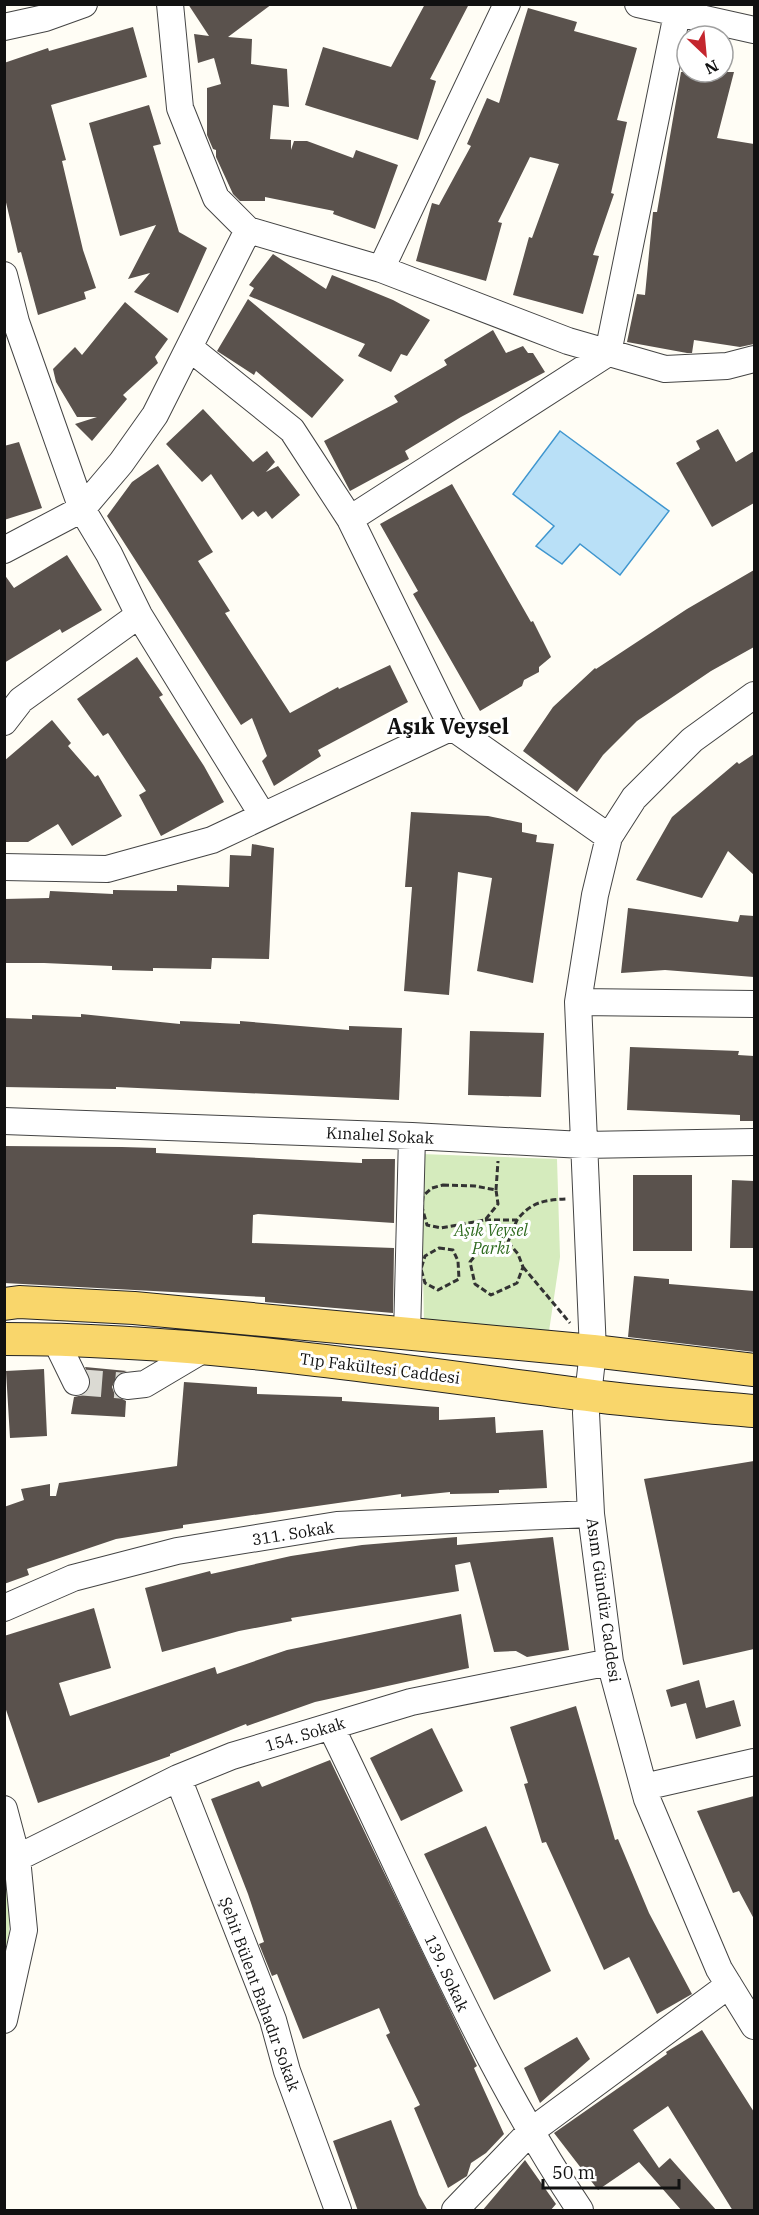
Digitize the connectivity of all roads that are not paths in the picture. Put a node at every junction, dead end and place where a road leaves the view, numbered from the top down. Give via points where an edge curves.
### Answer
1 (84, 4) edge
2 (170, 4) edge
3 (507, 4) edge
4 (638, 4) edge
5 (678, 10) edge
6 (4, 27) edge
7 (754, 30) edge
8 (248, 230) junction
9 (381, 269) junction
10 (4, 275) edge
11 (10, 323) edge
12 (191, 349) junction
13 (608, 353) junction
14 (754, 359) edge
15 (82, 509) junction
16 (350, 519) junction
17 (4, 550) edge
18 (139, 615) junction
19 (754, 695) edge
20 (4, 722) edge
21 (452, 727) junction
22 (263, 816) junction
23 (609, 837) junction
24 (4, 867) edge
25 (578, 1002) junction
26 (754, 1004) edge
27 (4, 1121) edge
28 (412, 1136) junction
29 (754, 1142) edge
30 (583, 1145) junction
31 (4, 1304) edge
32 (407, 1335) junction
33 (4, 1339) edge
34 (55, 1339) junction
35 (204, 1348) junction
36 (593, 1351) junction
37 (754, 1370) edge
38 (76, 1382) dead end
39 (127, 1386) tunnel mouth
40 (589, 1396) junction
41 (754, 1411) edge
42 (591, 1514) junction
43 (4, 1608) edge
44 (610, 1662) junction
45 (331, 1727) junction
46 (754, 1761) edge
47 (178, 1778) junction
48 (644, 1787) junction
49 (4, 1809) edge
50 (17, 1858) junction
51 (729, 1985) junction
52 (4, 2020) edge
53 (754, 2026) edge
54 (530, 2132) junction
55 (338, 2211) edge
56 (455, 2211) edge
57 (580, 2211) edge

1 - 6 street
2 - 8 street via 180,108 216,198
3 - 9 street
4 - 5 street
5 - 7 street
5 - 13 street
8 - 9 street
8 - 12 street
9 - 13 street
10 - 11 street
11 - 15 street
12 - 15 street via 155,415
12 - 16 street via 292,430
13 - 14 street via 665,369 728,366
13 - 16 street
15 - 17 street
15 - 18 street
16 - 21 street
18 - 20 street via 21,700
18 - 22 street
19 - 23 street, Asım Gündüz Caddesi via 692,740 634,798
21 - 22 street
21 - 23 street
22 - 24 street via 212,840 108,869
23 - 25 street, Asım Gündüz Caddesi via 595,895
25 - 26 street
25 - 30 street, Asım Gündüz Caddesi
27 - 28 street, Kınalıel Sokak
28 - 30 street, Kınalıel Sokak
28 - 32 street
29 - 30 street, Kınalıel Sokak
30 - 36 street, Asım Gündüz Caddesi
31 - 32 main road via 134,1308
32 - 36 main road
33 - 34 main road, Tıp Fakültesi Caddesi
34 - 35 main road, Tıp Fakültesi Caddesi
34 - 38 street
35 - 39 street via 145,1384
35 - 40 main road, Tıp Fakültesi Caddesi via 312,1358
36 - 37 main road
36 - 40 street, Asım Gündüz Caddesi
40 - 41 main road, Tıp Fakültesi Caddesi
40 - 42 street, Asım Gündüz Caddesi via 586,1413
42 - 43 street, 311. Sokak via 337,1525 177,1551 73,1578
42 - 44 street, Asım Gündüz Caddesi
44 - 45 street, 154. Sokak via 411,1702
44 - 48 street, Asım Gündüz Caddesi
45 - 47 street, 154. Sokak via 232,1756
45 - 54 street, 139. Sokak via 472,2027
46 - 48 street
47 - 50 street, 154. Sokak
47 - 55 street, Şehit Bülent Bahadır Sokak via 273,2020 287,2071
48 - 51 street, Asım Gündüz Caddesi
49 - 50 street
50 - 52 street via 24,1930
51 - 53 street, Asım Gündüz Caddesi
51 - 54 street
54 - 56 street
54 - 57 street, 139. Sokak

